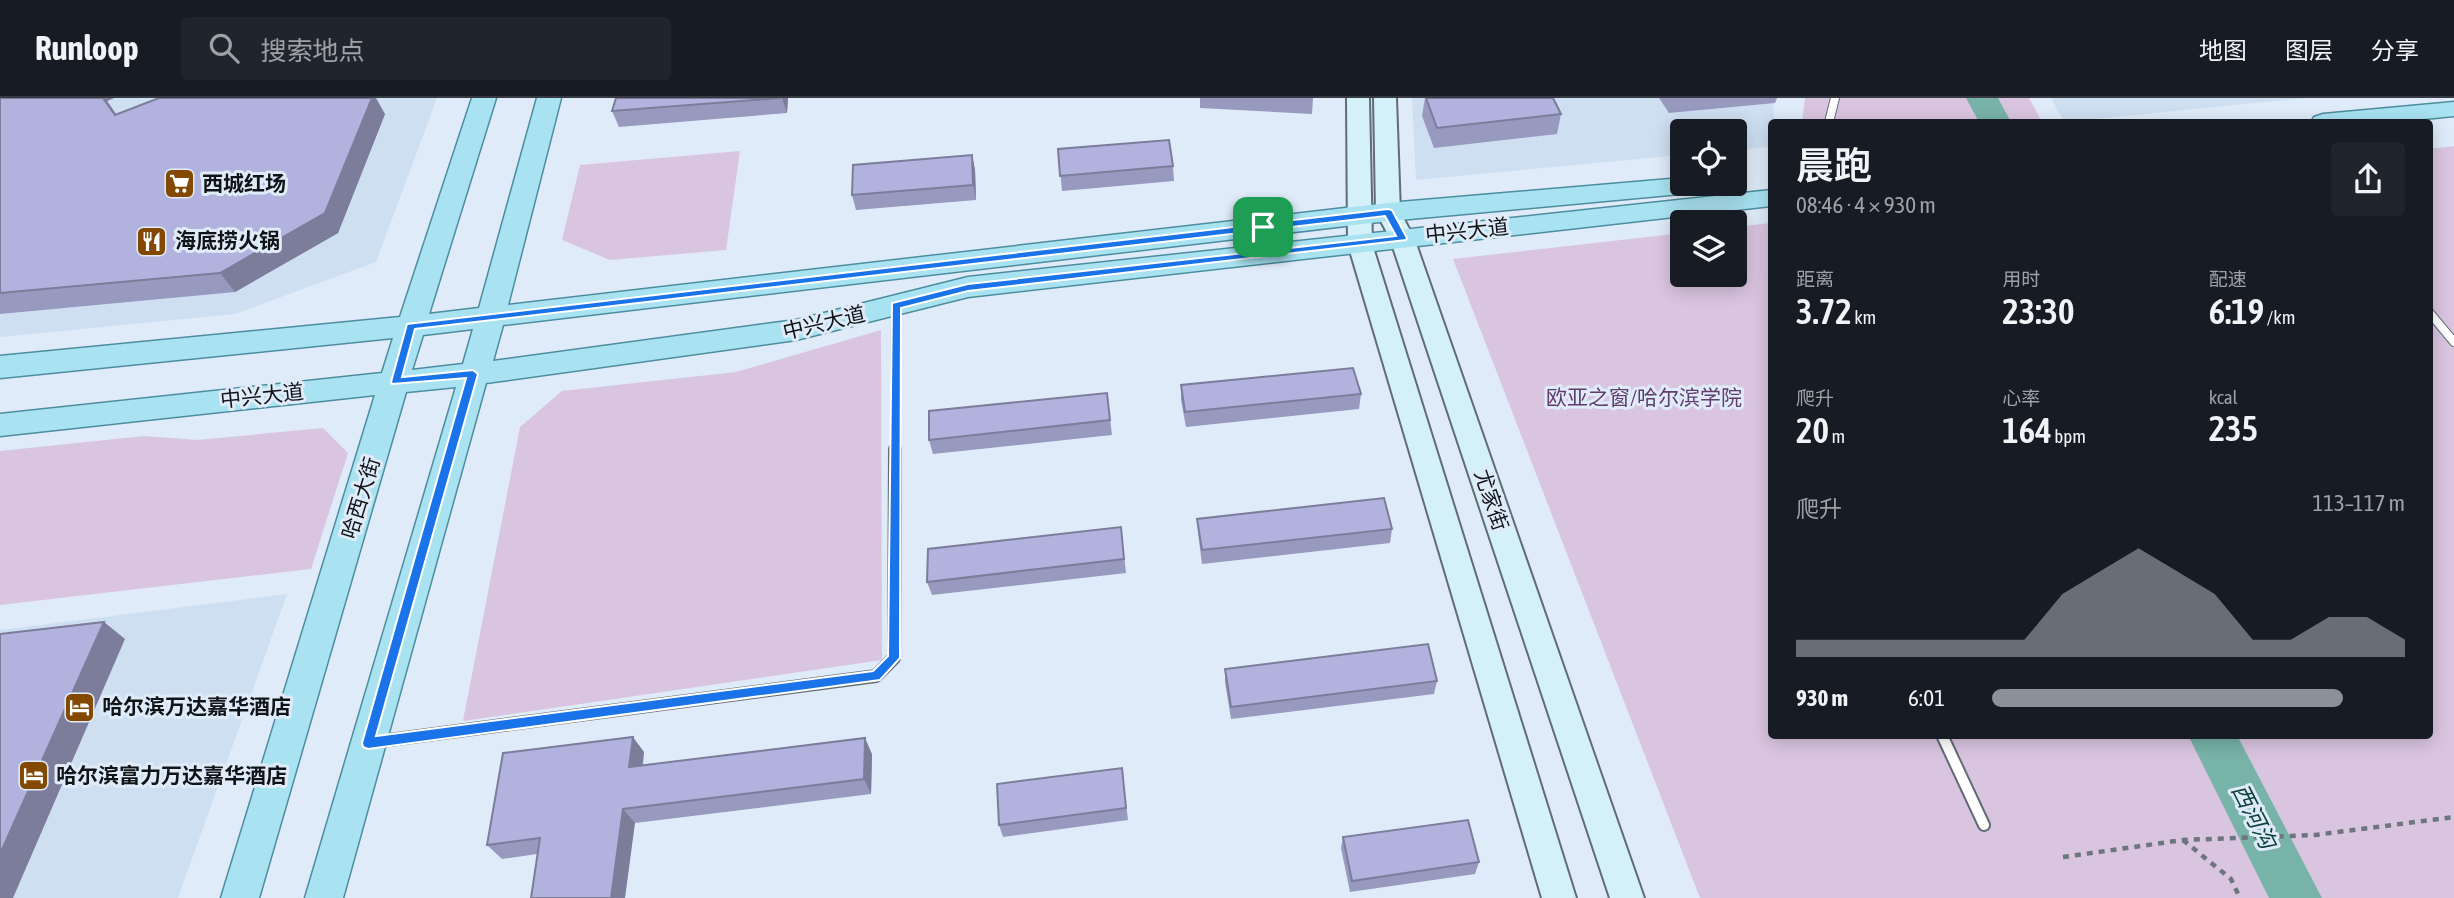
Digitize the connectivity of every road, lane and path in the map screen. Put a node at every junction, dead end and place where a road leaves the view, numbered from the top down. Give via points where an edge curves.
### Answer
1 (484, 98) edge
2 (549, 98) edge
3 (1358, 98) edge
4 (1385, 98) edge
5 (1835, 98) edge
6 (2454, 109) edge
7 (1830, 119) edge
8 (2353, 119) edge
9 (2454, 126) edge
10 (2433, 129) edge
11 (1768, 177) edge
12 (1747, 180) edge
13 (1670, 187) edge
14 (1768, 198) edge
15 (1388, 212) junction
16 (1360, 216) junction
17 (1402, 238) junction
18 (1360, 244) junction
19 (896, 306) junction
20 (491, 316) junction
21 (2433, 317) edge
22 (411, 326) junction
23 (2454, 342) edge
24 (0, 367) edge
25 (473, 374) junction
26 (396, 382) junction
27 (0, 425) edge
28 (1944, 739) edge
29 (368, 743) junction
30 (2454, 817) edge
31 (1984, 825) dead end
32 (2183, 840) junction
33 (2063, 857) dead end
34 (240, 898) edge
35 (324, 898) edge
36 (1559, 898) edge
37 (1627, 898) edge
38 (2240, 898) edge

1 - 22 main road, 哈西大街
2 - 20 main road
3 - 16 main road
4 - 15 main road, 尤家街
5 - 7 lane
6 - 8 main road
9 - 10 main road
11 - 12 main road
13 - 15 main road, 中兴大道
14 - 17 main road, 中兴大道
15 - 16 main road, 中兴大道
15 - 17 main road, 尤家街
16 - 18 main road
16 - 20 main road, 中兴大道
17 - 18 main road, 中兴大道
17 - 37 main road, 尤家街
18 - 19 main road, 中兴大道 via 968,287
18 - 36 main road
19 - 25 main road, 中兴大道 via 757,337
19 - 29 lane via 894,658 876,676
20 - 22 main road, 中兴大道
20 - 25 main road
21 - 23 lane
22 - 24 main road, 中兴大道
22 - 26 main road, 哈西大街
25 - 26 main road, 中兴大道
25 - 29 main road
26 - 27 main road, 中兴大道
26 - 34 main road, 哈西大街
28 - 31 lane
29 - 35 main road
30 - 32 path via 2315,835
32 - 33 path
32 - 38 path via 2231,879

